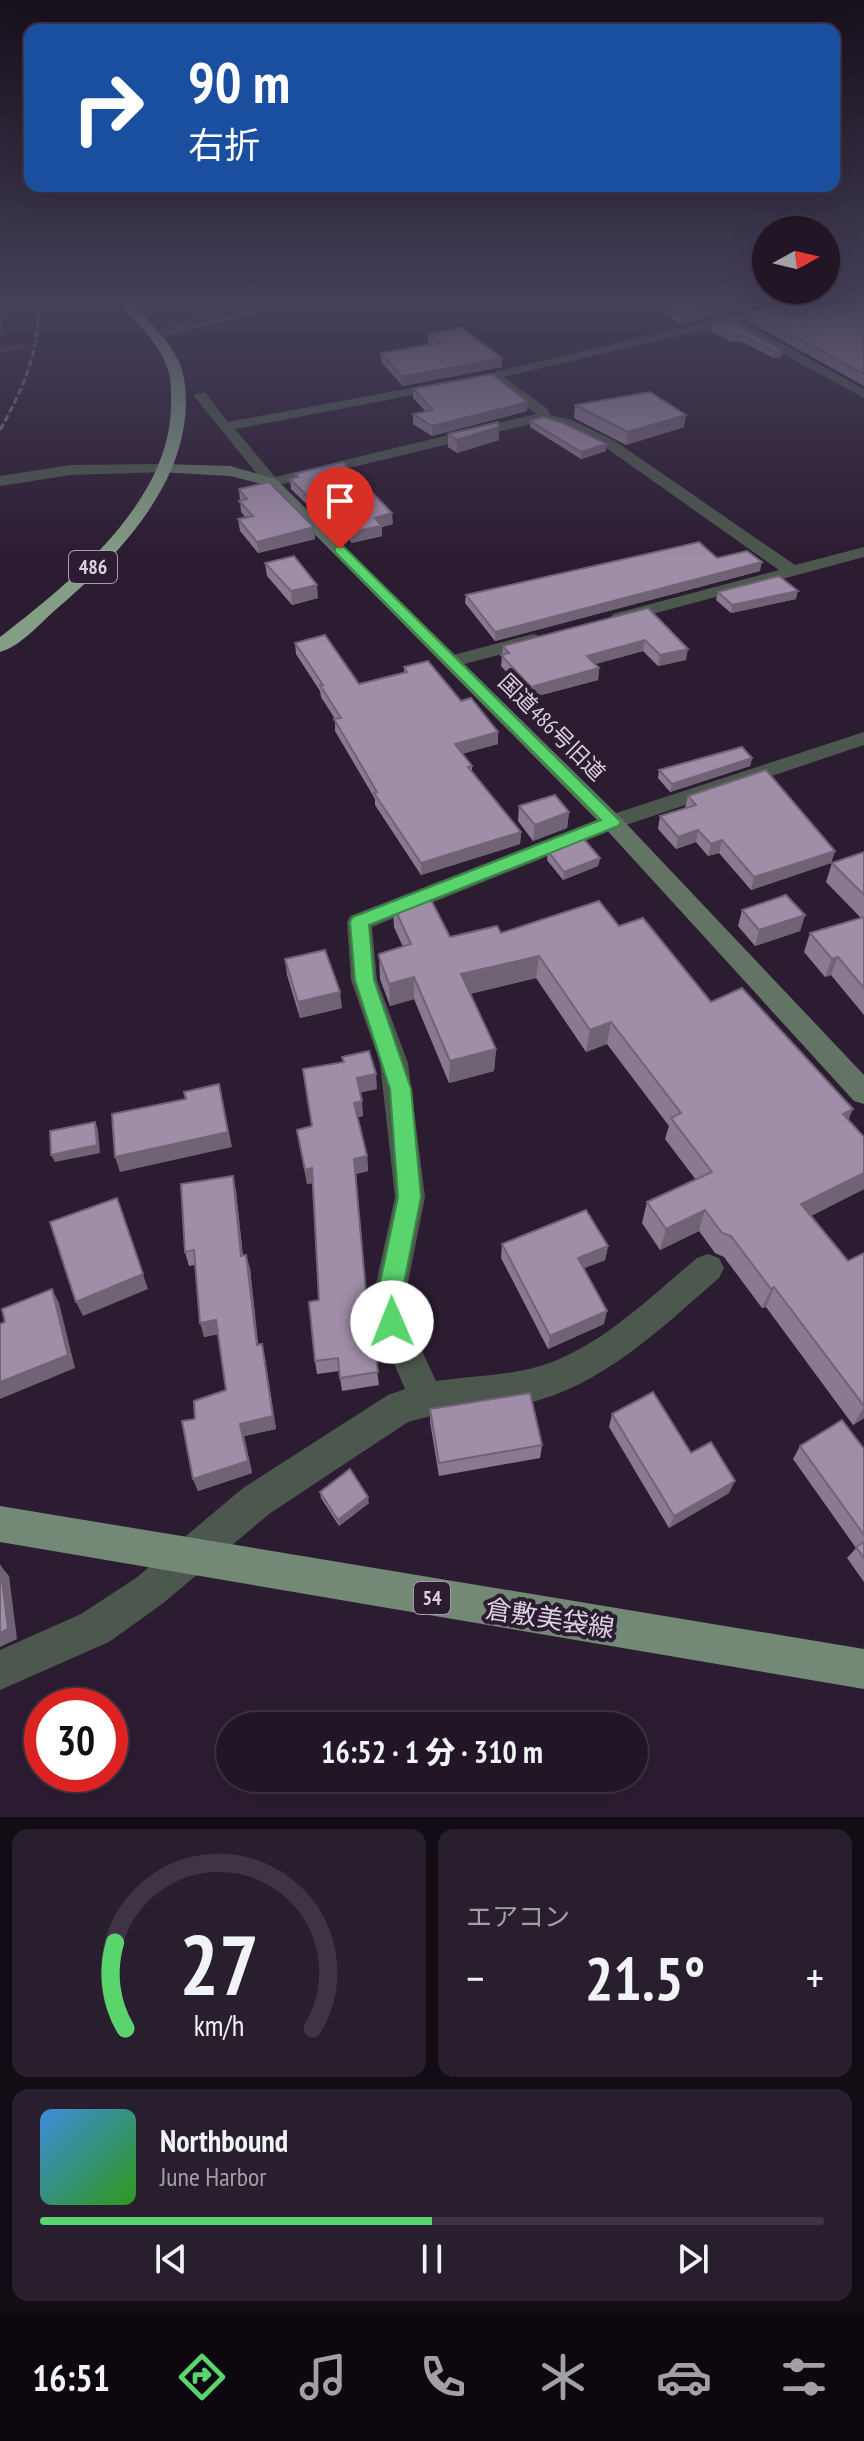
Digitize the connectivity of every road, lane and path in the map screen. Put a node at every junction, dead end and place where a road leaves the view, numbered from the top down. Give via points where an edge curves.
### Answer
1 (176, 388) edge
2 (432, 388) edge
3 (510, 388) edge
4 (200, 395) dead end
5 (543, 417) junction
6 (225, 427) junction
7 (164, 469) junction
8 (0, 481) edge
9 (271, 482) junction
10 (864, 552) edge
11 (793, 572) junction
12 (599, 623) edge
13 (554, 635) edge
14 (0, 646) edge
15 (453, 661) junction
16 (864, 738) edge
17 (612, 822) junction
18 (864, 1093) edge
19 (708, 1268) dead end
20 (426, 1398) junction
21 (0, 1524) edge
22 (190, 1558) junction
23 (864, 1669) edge
24 (0, 1670) edge

1 - 7 highway, 486
2 - 6 street
3 - 5 street
4 - 6 street
5 - 9 street
5 - 11 street via 610,444
6 - 9 street
7 - 8 street via 71,470
7 - 9 street, 国道486号旧道 via 230,471
7 - 14 highway, 486 via 112,550
9 - 15 street, 国道486号旧道
10 - 11 street
11 - 12 street
13 - 15 street
15 - 17 street, 国道486号旧道
16 - 17 street
17 - 18 street, 国道486号旧道
17 - 20 street via 359,922 364,980 394,1063 405,1136 410,1197 390,1293 392,1322
19 - 20 street via 610,1347 574,1368 539,1383
20 - 22 street via 400,1407 256,1501
21 - 22 main road, 倉敷美袋線 / 54
22 - 23 main road, 倉敷美袋線 / 54
22 - 24 street via 95,1628

